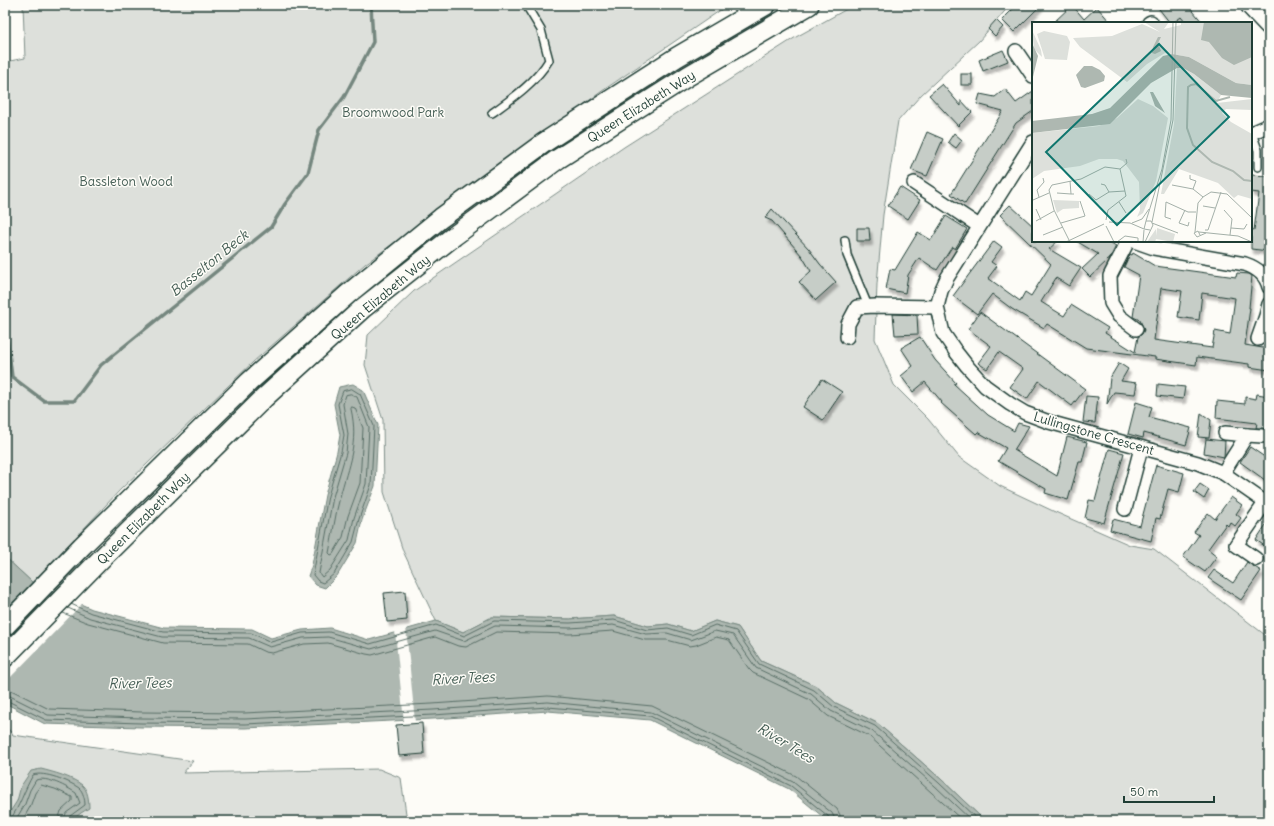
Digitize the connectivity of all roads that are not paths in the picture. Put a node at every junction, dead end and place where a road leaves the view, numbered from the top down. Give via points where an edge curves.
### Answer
1 (526, 5) edge
2 (766, 5) edge
3 (809, 5) edge
4 (1250, 5) edge
5 (1269, 25) edge
6 (1016, 50) dead end
7 (1032, 74) edge
8 (492, 113) dead end
9 (1269, 125) edge
10 (1252, 133) edge
11 (1031, 150) edge
12 (1258, 167) dead end
13 (914, 183) dead end
14 (979, 226) junction
15 (845, 240) dead end
16 (1127, 242) edge
17 (1137, 242) edge
18 (1269, 287) edge
19 (868, 306) junction
20 (937, 307) junction
21 (1268, 312) edge
22 (1136, 330) dead end
23 (847, 337) dead end
24 (1258, 339) dead end
25 (1225, 433) dead end
26 (1247, 435) junction
27 (1262, 436) dead end
28 (1141, 448) junction
29 (1223, 473) junction
30 (1267, 504) edge
31 (1125, 509) dead end
32 (1256, 559) dead end
33 (5, 626) edge
34 (5, 657) edge

1 - 8 lane via 541,30 548,60 527,85
2 - 33 street, Queen Elizabeth Way via 677,57 545,142 441,218 348,294 249,382 82,546
3 - 34 street, Queen Elizabeth Way via 688,76 558,159 369,303 264,398
4 - 5 street
6 - 7 street
9 - 10 street
10 - 12 lane via 1258,150
11 - 14 street, Lullingstone Crescent
13 - 14 street
14 - 20 street, Lullingstone Crescent via 947,278
15 - 19 lane via 847,255
16 - 22 street via 1110,276 1111,303 1119,316
17 - 18 street via 1154,248 1254,267 1267,279
19 - 20 street
19 - 23 street via 856,307 848,324
20 - 28 street, Lullingstone Crescent via 943,333 956,352 985,386 1010,404 1049,422
21 - 24 street
25 - 26 street
26 - 27 street
26 - 29 street
28 - 29 street, Lullingstone Crescent via 1198,463
28 - 31 street
29 - 30 street, Lullingstone Crescent
30 - 32 street via 1236,545

